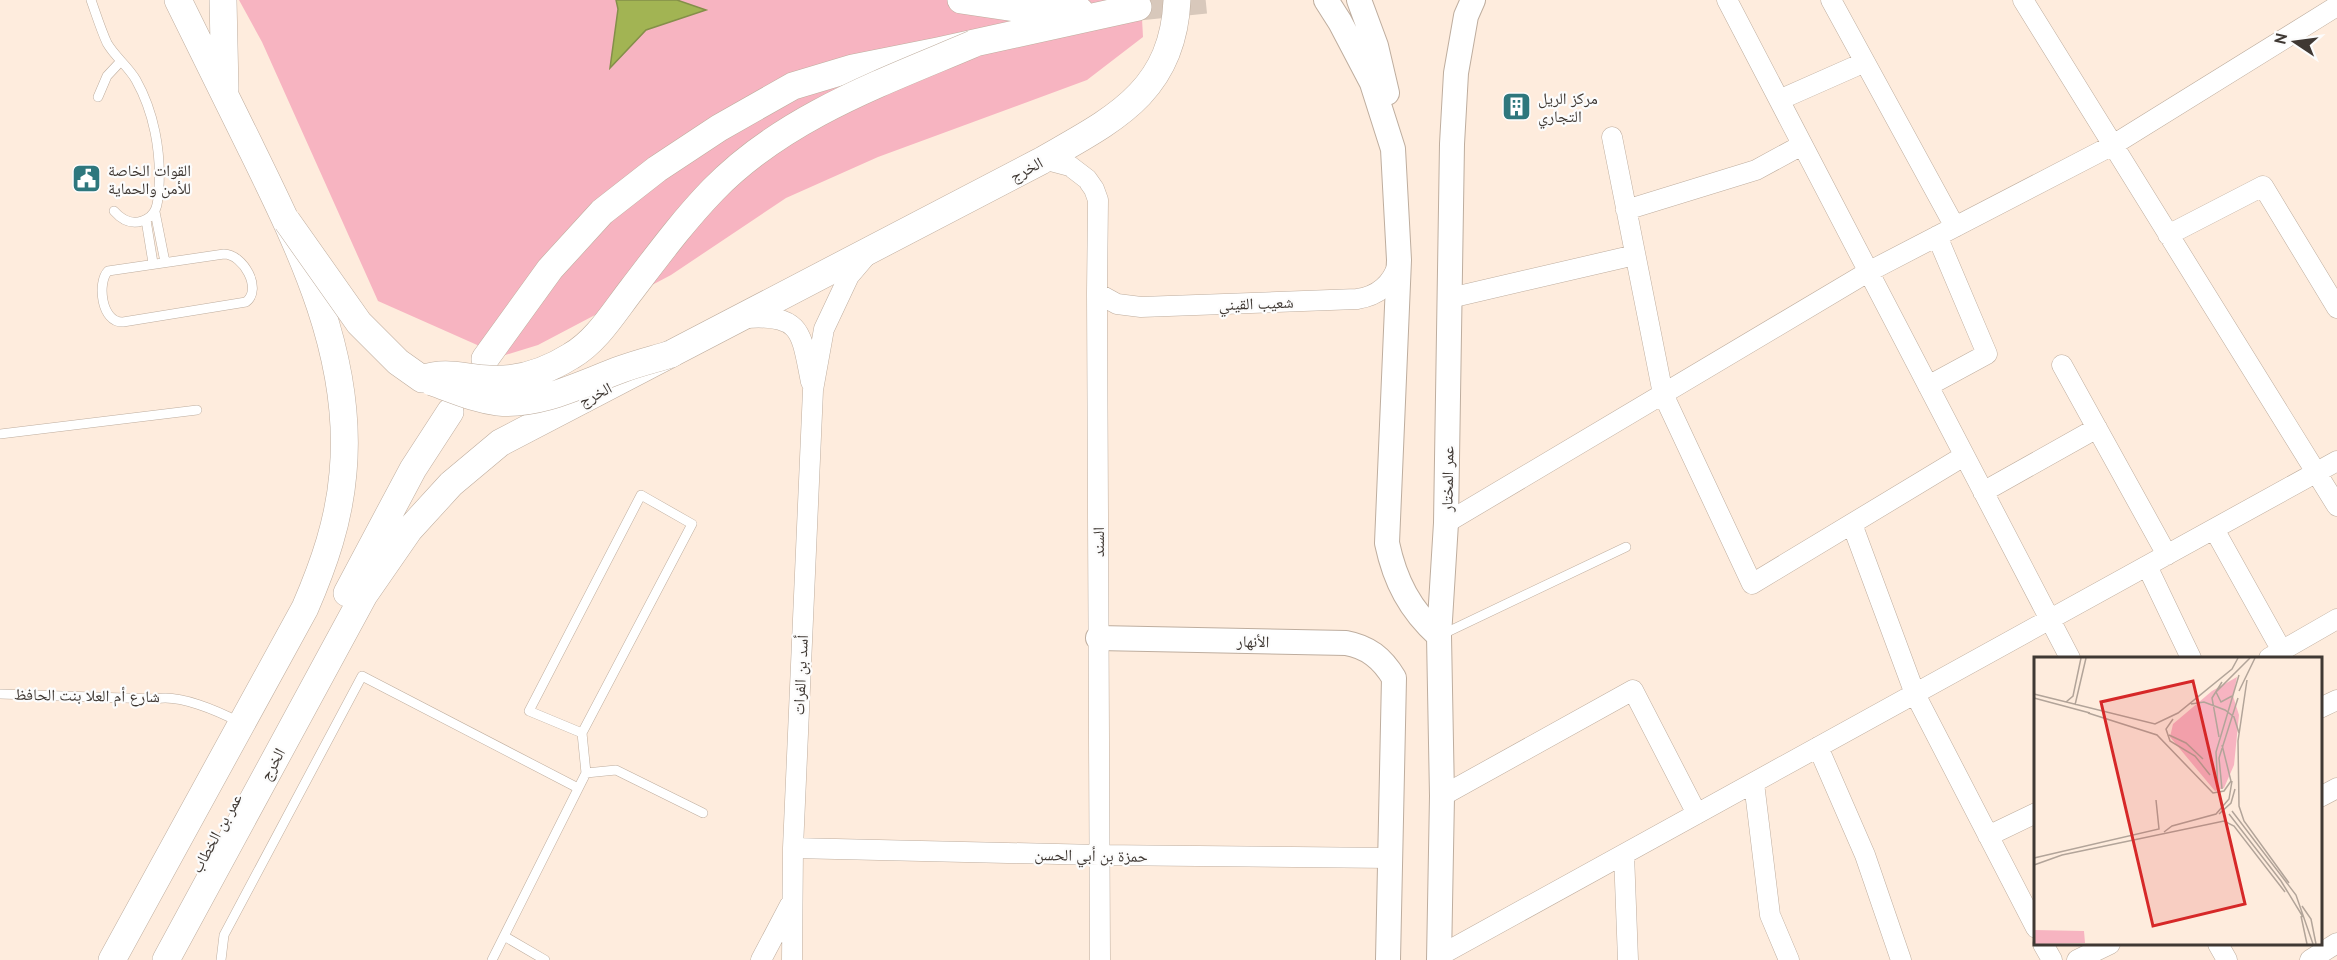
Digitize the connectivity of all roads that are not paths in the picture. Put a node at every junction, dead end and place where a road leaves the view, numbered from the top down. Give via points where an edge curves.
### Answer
1 (91, 0) edge
2 (178, 0) edge
3 (223, 0) edge
4 (962, 0) edge
5 (1177, 0) edge
6 (1326, 0) edge
7 (1359, 0) edge
8 (1473, 0) edge
9 (1727, 0) edge
10 (1831, 0) edge
11 (2023, 0) edge
12 (2337, 6) edge
13 (973, 44) junction
14 (121, 61) junction
15 (1865, 62) junction
16 (225, 96) junction
17 (98, 97) dead end
18 (1779, 100) junction
19 (1612, 137) dead end
20 (1802, 145) junction
21 (2113, 145) junction
22 (1393, 149) junction
23 (1041, 161) junction
24 (1626, 210) junction
25 (114, 211) dead end
26 (154, 212) junction
27 (146, 220) junction
28 (287, 222) junction
29 (1955, 227) junction
30 (2169, 235) junction
31 (1937, 236) junction
32 (870, 250) junction
33 (1635, 255) junction
34 (1399, 260) junction
35 (165, 262) junction
36 (153, 263) junction
37 (1869, 272) junction
38 (1097, 293) junction
39 (1450, 298) junction
40 (2337, 308) edge
41 (739, 319) junction
42 (671, 354) junction
43 (484, 359) dead end
44 (2062, 365) dead end
45 (422, 379) junction
46 (1928, 386) junction
47 (813, 390) junction
48 (1663, 394) junction
49 (197, 410) dead end
50 (450, 412) dead end
51 (2097, 428) junction
52 (0, 434) edge
53 (1964, 456) junction
54 (2337, 461) edge
55 (2316, 473) junction
56 (1983, 492) junction
57 (2337, 506) edge
58 (1446, 523) junction
59 (1852, 524) junction
60 (2214, 529) junction
61 (1626, 547) dead end
62 (2167, 555) junction
63 (2147, 566) junction
64 (2337, 619) edge
65 (2050, 620) junction
66 (1439, 636) junction
67 (1098, 638) junction
68 (2276, 655) edge
69 (2069, 657) edge
70 (2191, 657) edge
71 (0, 694) edge
72 (1915, 694) junction
73 (2337, 700) edge
74 (2322, 707) edge
75 (242, 723) junction
76 (582, 733) junction
77 (1818, 747) junction
78 (586, 773) junction
79 (1754, 783) junction
80 (578, 788) junction
81 (2337, 788) edge
82 (1442, 796) junction
83 (2322, 796) edge
84 (704, 813) dead end
85 (1697, 814) junction
86 (2034, 814) edge
87 (1988, 836) junction
88 (793, 848) junction
89 (1624, 854) junction
90 (1099, 855) junction
91 (1390, 858) junction
92 (791, 903) junction
93 (2034, 924) edge
94 (504, 936) junction
95 (2337, 943) edge
96 (2044, 945) edge
97 (2108, 945) edge
98 (2219, 945) edge
99 (1439, 958) edge
100 (112, 960) edge
101 (146, 960) edge
102 (166, 960) edge
103 (221, 960) edge
104 (492, 960) edge
105 (544, 960) edge
106 (761, 960) edge
107 (792, 960) edge
108 (1100, 960) edge
109 (1388, 960) edge
110 (1628, 960) edge
111 (1789, 960) edge
112 (1901, 960) edge
113 (2052, 960) edge
114 (2077, 960) edge
115 (2227, 960) edge
116 (2310, 960) edge

1 - 14 lane via 107,42
2 - 16 main road
3 - 16 main road
4 - 13 main road via 1015,8 1087,11 1138,7
5 - 23 main road, الخرج via 1170,45 1141,94 1112,120
6 - 22 street via 1372,84
7 - 22 street via 1385,80
8 - 39 street, عمر المختار via 1466,16 1456,73
9 - 18 street
10 - 15 street
11 - 21 street
12 - 21 street
13 - 43 main road via 853,68 793,86 719,128 602,212 550,269
13 - 45 main road, bridge via 849,96 755,153 714,189 675,232 603,327 573,356 523,377 491,380 438,374
14 - 17 lane via 107,76
14 - 26 lane via 144,98 156,140 159,183
15 - 18 street
15 - 29 street
16 - 28 main road
18 - 20 street
19 - 24 street
20 - 24 street via 1756,170
20 - 37 street
21 - 29 street
21 - 30 street
22 - 34 street
23 - 32 main road, الخرج
23 - 38 street, السند via 1070,166 1094,189 1098,200
24 - 33 street
25 - 27 lane via 128,222
26 - 27 lane
26 - 35 lane
27 - 36 lane
28 - 45 main road, bridge via 359,323 398,362
28 - 75 main road via 335,356 345,426 344,473 324,564 305,608
29 - 31 street
30 - 40 street via 2263,186
30 - 55 street
31 - 37 street
31 - 46 street via 1987,354
32 - 41 main road, الخرج
32 - 47 street, أسد بن الفرات via 849,276 824,329
33 - 39 street
33 - 48 street
34 - 38 street, شعيب القيني via 1387,285 1357,299 1141,307 1117,304
34 - 66 street via 1387,543 1404,594
35 - 36 lane
35 - 36 lane via 233,255 254,286 253,295 242,303 112,321 106,312 105,274 112,269
37 - 46 street
37 - 48 street
38 - 67 street, السند
39 - 58 street, عمر المختار
41 - 42 main road, الخرج
41 - 47 street, أسد بن الفرات via 769,316 783,319 796,329 802,339
42 - 45 main road, bridge via 524,401 474,398
42 - 102 main road, الخرج via 500,443 451,484 409,530 364,595
44 - 51 street
46 - 53 street
47 - 88 street, أسد بن الفرات
48 - 58 street
48 - 59 street via 1752,584
49 - 52 lane
50 - 101 main road, عمر بن الخطاب via 413,469
51 - 56 street
51 - 62 street
53 - 56 street
53 - 59 street
54 - 55 street
55 - 57 street
55 - 60 street
56 - 65 street
58 - 66 street, عمر المختار
59 - 72 street
60 - 62 street
60 - 68 street
61 - 66 lane
62 - 63 street
63 - 65 street
63 - 70 street
64 - 68 street
65 - 69 street
65 - 72 street
66 - 82 street, عمر المختار
67 - 90 street, السند
67 - 91 street, الأنهار via 1346,643 1378,657 1394,678
71 - 75 lane, شارع أم العلا بنت الحافظ via 166,697
72 - 77 street
72 - 87 street
73 - 74 street
75 - 100 main road
76 - 76 lane via 692,524 641,495 529,711
76 - 78 lane
77 - 79 street
77 - 112 street via 1865,855
78 - 80 lane
78 - 84 lane via 616,770
79 - 85 street
79 - 111 street via 1770,915
80 - 94 lane
80 - 103 lane via 362,676 224,935
81 - 83 street
82 - 85 street via 1633,690
82 - 99 street, عمر المختار
85 - 89 street
86 - 87 street
87 - 93 street
88 - 90 street, حمزة بن أبي الحسن
88 - 92 street, أسد بن الفرات
89 - 99 street
89 - 110 street
90 - 91 street, حمزة بن أبي الحسن
90 - 108 street, السند
91 - 109 street
92 - 106 street
92 - 107 street, أسد بن الفرات
94 - 104 lane
94 - 105 lane
95 - 116 street
96 - 113 street
97 - 114 street
98 - 115 street

